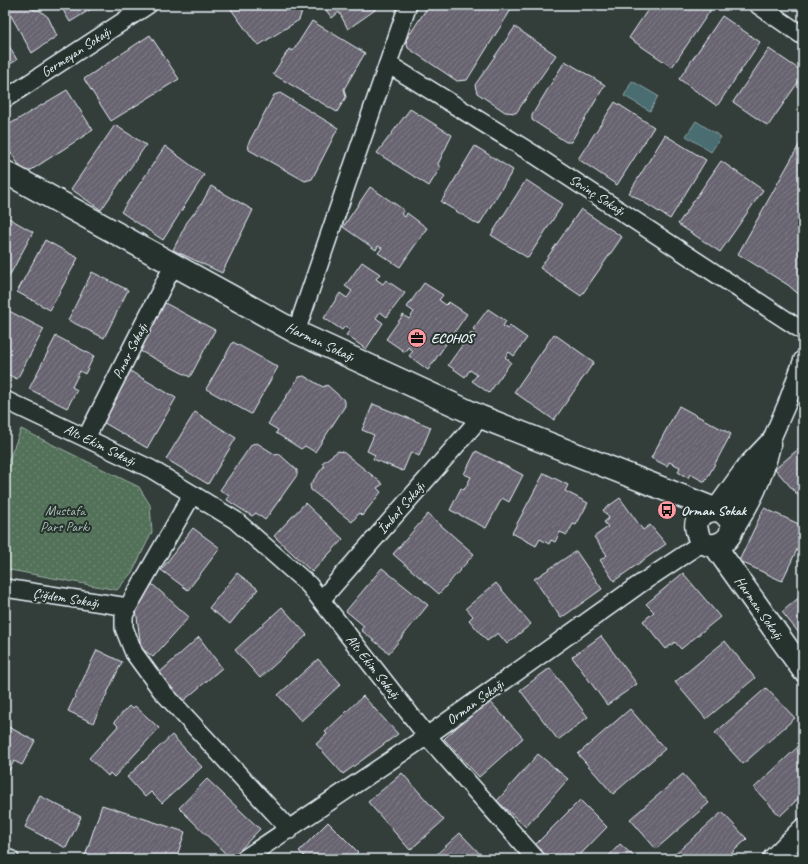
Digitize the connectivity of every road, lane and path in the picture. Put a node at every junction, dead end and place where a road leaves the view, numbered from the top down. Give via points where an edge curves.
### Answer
1 (148, 5) edge
2 (408, 5) edge
3 (758, 5) edge
4 (803, 36) edge
5 (388, 64) junction
6 (5, 99) edge
7 (5, 172) edge
8 (174, 264) junction
9 (803, 331) edge
10 (296, 332) junction
11 (803, 359) edge
12 (5, 400) edge
13 (481, 417) junction
14 (86, 438) junction
15 (769, 445) junction
16 (650, 482) junction
17 (192, 495) junction
18 (717, 510) junction
19 (731, 531) junction
20 (705, 538) junction
21 (5, 588) edge
22 (321, 600) junction
23 (128, 607) junction
24 (803, 670) edge
25 (427, 736) junction
26 (290, 830) junction
27 (803, 830) edge
28 (257, 856) edge
29 (5, 858) edge
30 (10, 859) edge
31 (536, 859) edge
32 (774, 859) edge

1 - 6 street, Germeyan Sokağı
2 - 5 street
3 - 4 street
5 - 9 street, Sevinç Sokağı via 535,155
5 - 10 street
7 - 8 main road, Harman Sokağı
8 - 10 main road, Harman Sokağı
8 - 14 street, Pınar Sokağı
10 - 13 main road, Harman Sokağı
11 - 15 street
12 - 14 street, Altı Ekim Sokağı
13 - 16 main road, Harman Sokağı via 600,465
13 - 22 street, İmbat Sokağı
14 - 17 street, Altı Ekim Sokağı via 151,469
15 - 18 main road via 748,467
15 - 19 main road via 763,472
16 - 18 main road, Harman Sokağı
16 - 20 main road, Harman Sokağı
17 - 22 street, Altı Ekim Sokağı via 235,520 309,584
17 - 23 street
18 - 19 main road via 730,520
18 - 20 main road via 705,512 697,521
19 - 20 main road via 726,541
20 - 24 main road, Harman Sokağı
20 - 25 street, Orman Sokağı
21 - 23 street, Çiğdem Sokağı
22 - 25 street, Altı Ekim Sokağı
23 - 26 street via 124,616 124,628 138,659 161,690
25 - 26 street, Orman Sokağı
25 - 31 street, Altı Ekim Sokağı
26 - 28 street, Orman Sokağı
27 - 32 main road
29 - 30 street

